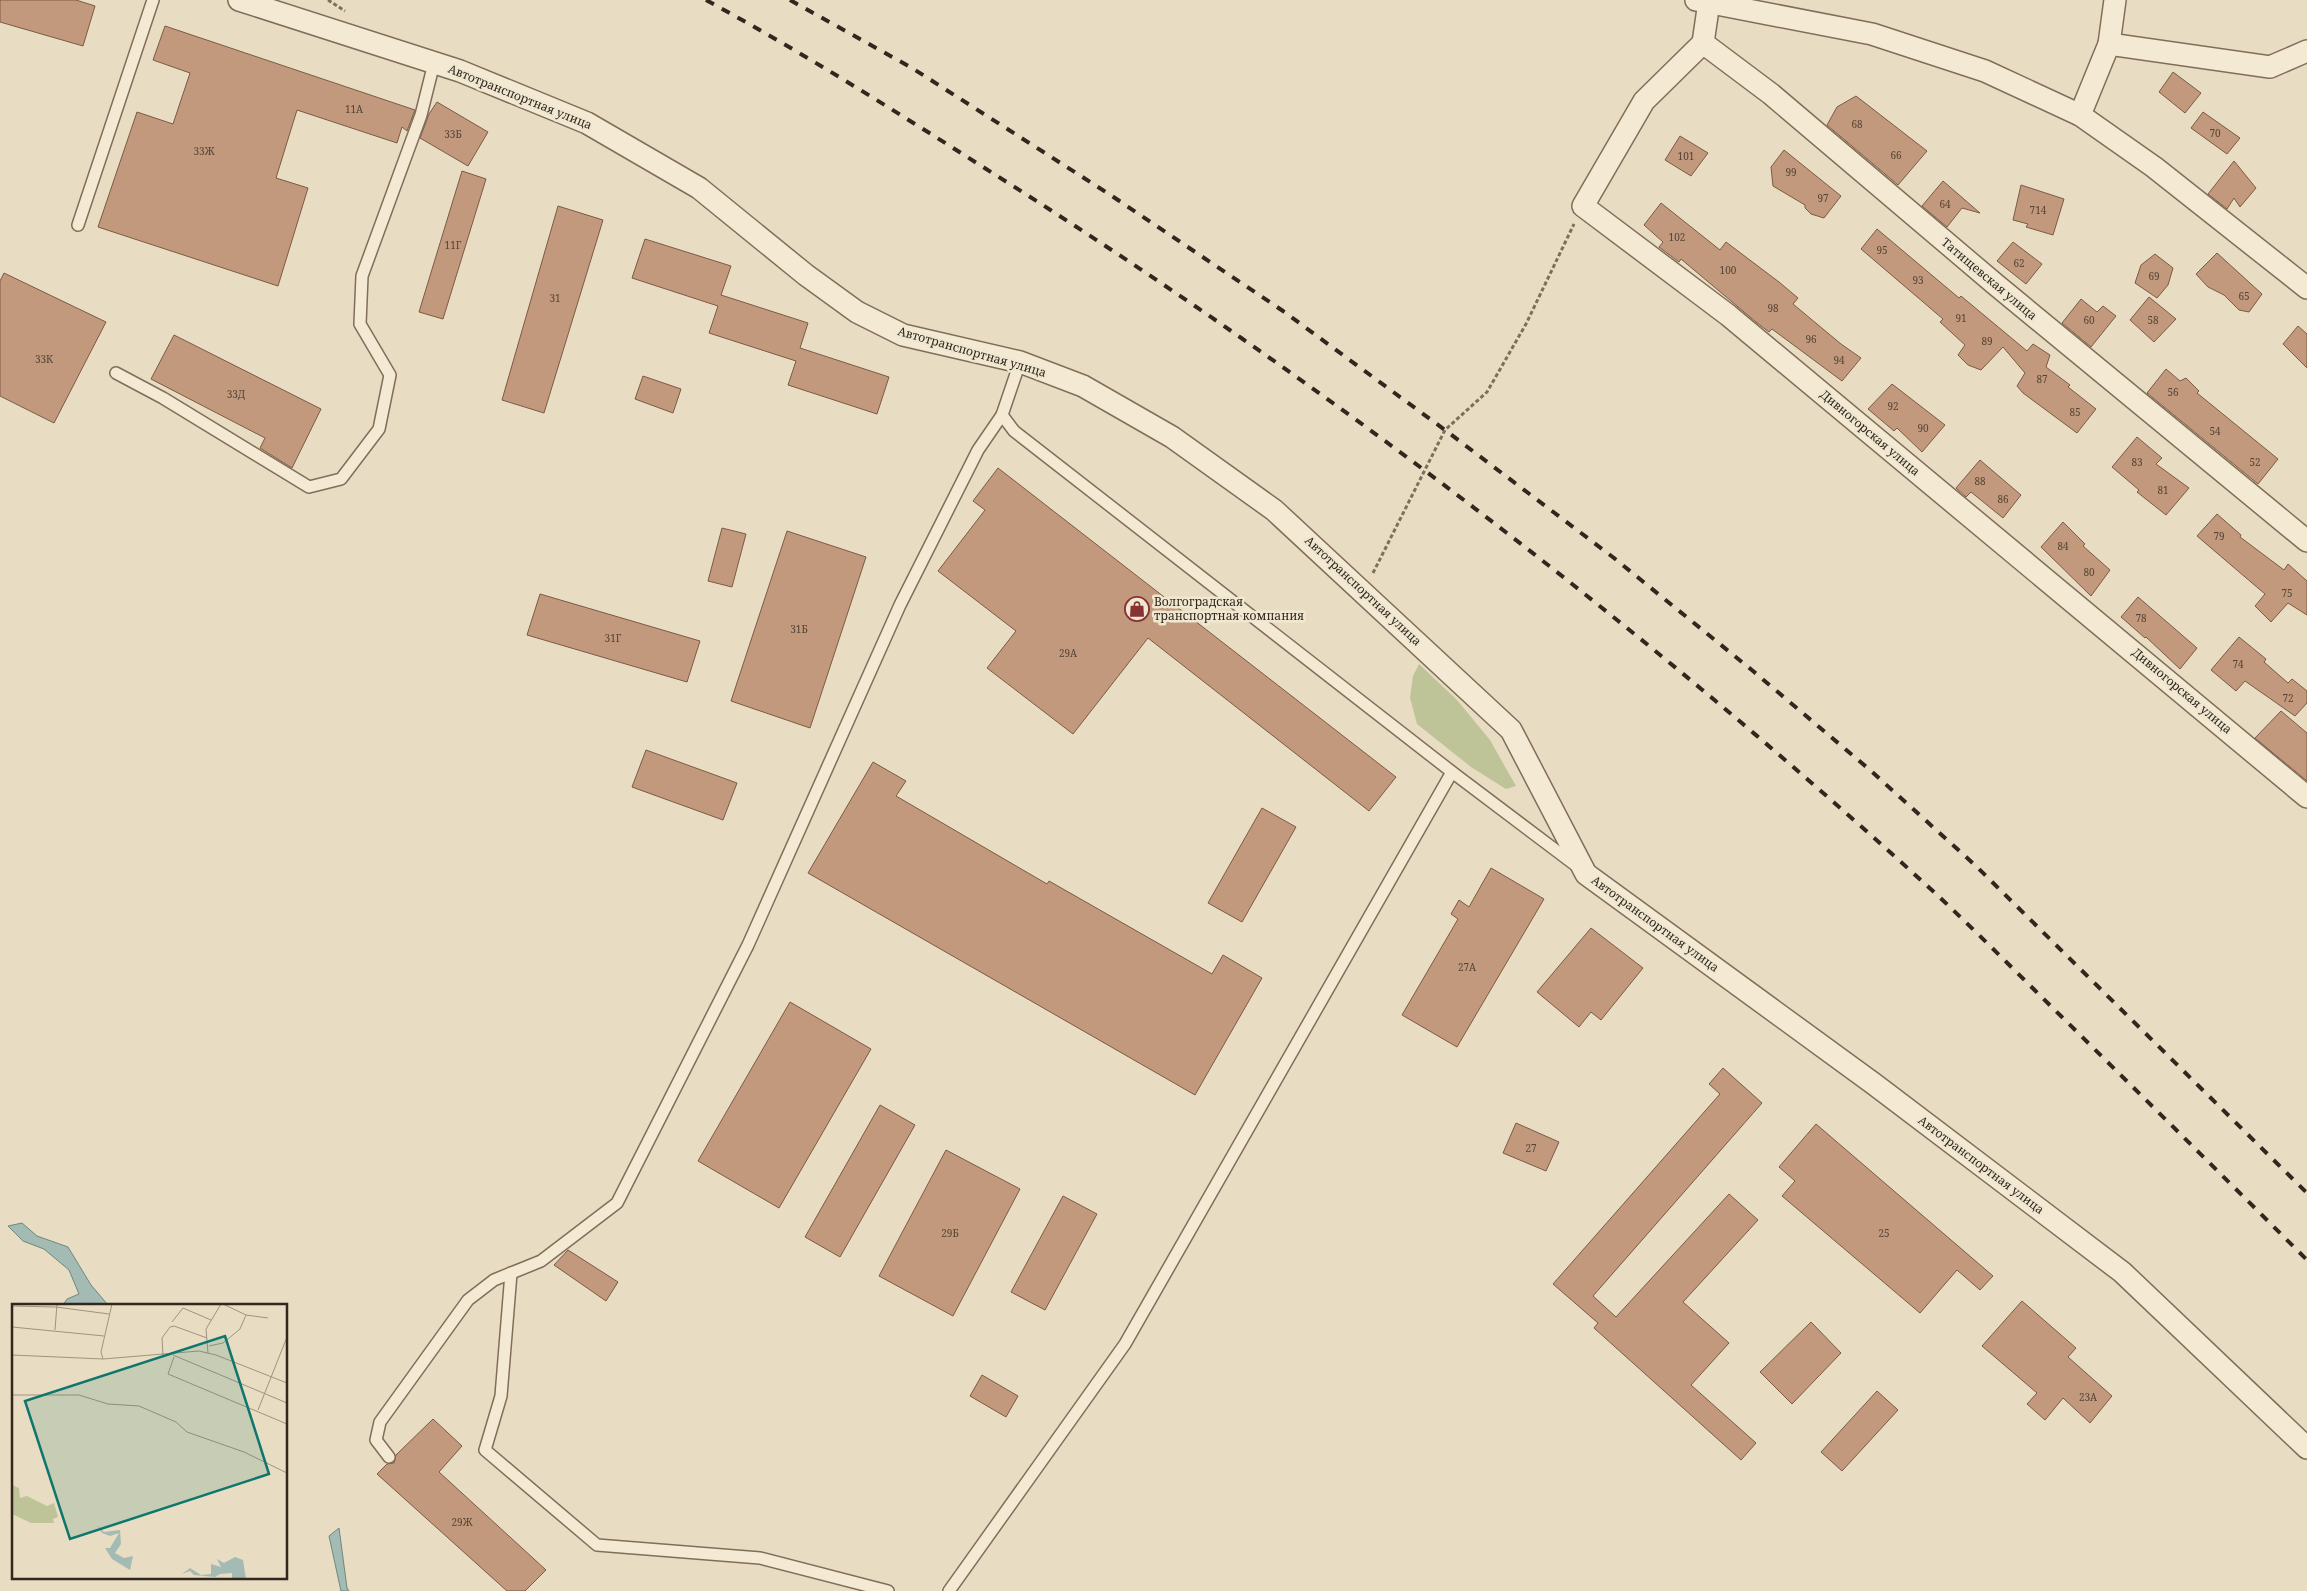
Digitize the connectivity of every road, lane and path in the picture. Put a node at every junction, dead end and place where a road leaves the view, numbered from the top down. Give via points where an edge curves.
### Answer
1 (153, 0) edge
2 (239, 0) edge
3 (2115, 0) edge
4 (1702, 1) edge
5 (1703, 43) junction
6 (2110, 44) junction
7 (2307, 51) edge
8 (434, 63) junction
9 (2080, 115) junction
10 (1583, 206) junction
11 (78, 225) dead end
12 (2307, 288) edge
13 (1020, 362) junction
14 (116, 374) dead end
15 (1002, 415) junction
16 (2307, 541) edge
17 (1363, 591) junction
18 (1452, 772) junction
19 (2307, 797) edge
20 (1586, 874) junction
21 (511, 1273) junction
22 (2307, 1448) edge
23 (388, 1457) dead end
24 (888, 1591) edge
25 (949, 1591) edge

1 - 11 lane
2 - 8 street, Автотранспортная улица
3 - 6 street
4 - 5 street
4 - 9 street via 1872,34 1985,71
5 - 10 street via 1644,101
5 - 16 street, Татищевская улица via 1771,94 2003,291
6 - 7 street via 2270,66
6 - 9 street
8 - 13 street, Автотранспортная улица via 587,123 699,188 857,312 903,335
8 - 14 lane via 421,116 362,276 360,324 390,375 379,429 341,479 309,487 163,398
9 - 12 street via 2154,167
10 - 17 path via 1526,324 1487,392 1445,430
10 - 19 street, Дивногорская улица via 1728,315
13 - 15 lane
13 - 17 street, Автотранспортная улица via 1083,386 1172,437 1274,510
15 - 18 lane via 1014,431
15 - 21 lane via 978,450 900,605 748,946 617,1203 541,1261
17 - 20 street, Автотранспортная улица via 1511,730
18 - 20 lane
18 - 25 lane via 1125,1344
20 - 22 street, Автотранспортная улица via 1874,1084 2122,1272
21 - 23 lane via 494,1280 468,1300 380,1422 376,1440
21 - 24 lane via 501,1396 484,1450 597,1545 760,1558

